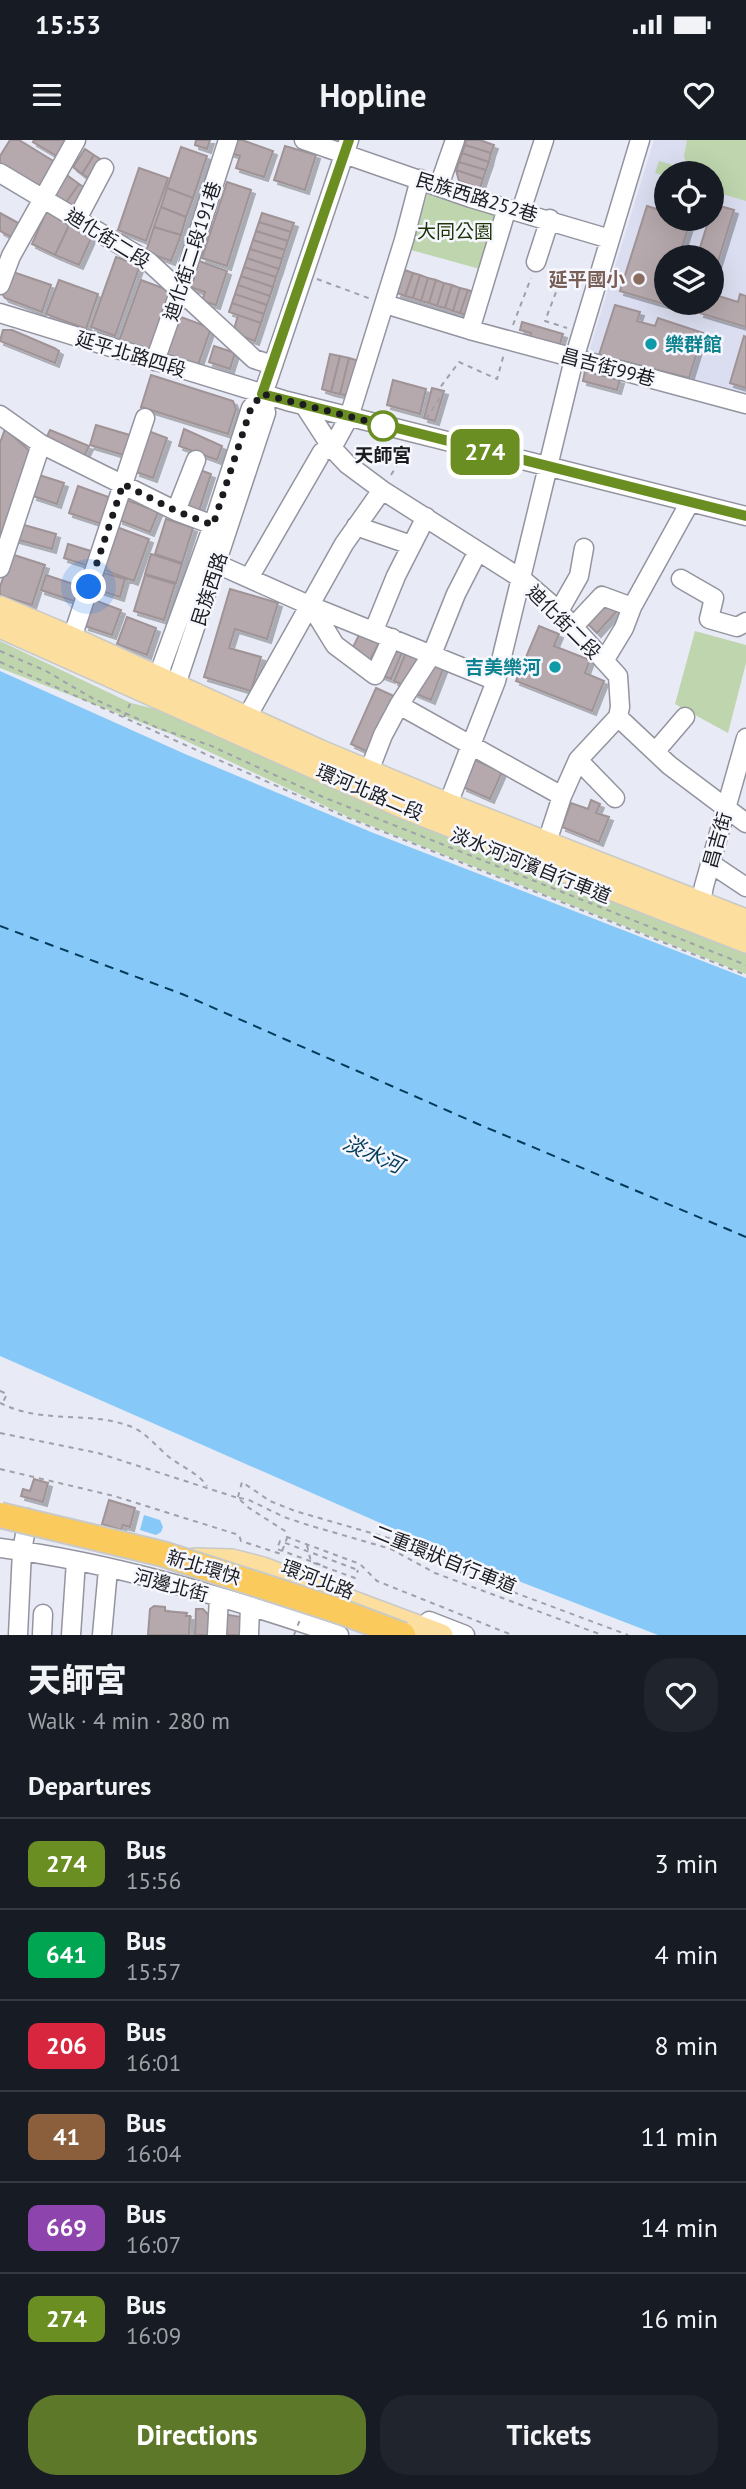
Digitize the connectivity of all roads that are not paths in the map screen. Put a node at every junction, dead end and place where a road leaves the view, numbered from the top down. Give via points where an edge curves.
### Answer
1 (76, 140) edge
2 (228, 140) edge
3 (304, 140) edge
4 (455, 140) edge
5 (544, 140) edge
6 (640, 140) edge
7 (347, 146) edge
8 (104, 167) dead end
9 (0, 173) edge
10 (421, 179) junction
11 (439, 186) junction
12 (43, 198) junction
13 (514, 209) junction
14 (77, 219) junction
15 (550, 219) junction
16 (610, 239) junction
17 (536, 262) road end
18 (0, 285) edge
19 (180, 290) junction
20 (385, 304) junction
21 (0, 313) edge
22 (470, 330) junction
23 (574, 359) junction
24 (155, 361) junction
25 (272, 365) junction
26 (262, 394) junction
27 (746, 404) edge
28 (304, 405) junction
29 (0, 415) edge
30 (349, 417) junction
31 (145, 418) dead end
32 (41, 444) junction
33 (332, 448) junction
34 (197, 460) dead end
35 (548, 468) junction
36 (123, 484) junction
37 (382, 490) junction
38 (690, 502) junction
39 (176, 511) junction
40 (746, 516) edge
41 (425, 517) junction
42 (213, 525) junction
43 (356, 526) junction
44 (411, 545) junction
45 (584, 548) dead end
46 (478, 551) junction
47 (217, 564) junction
48 (0, 568) edge
49 (249, 578) junction
50 (522, 579) junction
51 (681, 579) dead end
52 (311, 606) junction
53 (0, 607) edge
54 (632, 607) junction
55 (559, 611) junction
56 (746, 622) edge
57 (0, 627) edge
58 (573, 627) junction
59 (374, 630) junction
60 (72, 638) junction
61 (392, 638) junction
62 (432, 654) junction
63 (604, 662) junction
64 (496, 681) junction
65 (157, 693) junction
66 (399, 705) junction
67 (247, 717) junction
68 (618, 717) junction
69 (685, 717) dead end
70 (746, 738) edge
71 (470, 743) junction
72 (655, 752) junction
73 (578, 760) junction
74 (369, 771) junction
75 (741, 778) edge
76 (562, 796) junction
77 (615, 798) dead end
78 (448, 804) junction
79 (725, 808) junction
80 (746, 823) edge
81 (547, 842) junction
82 (710, 863) junction
83 (746, 887) edge
84 (701, 902) junction
85 (746, 920) edge
86 (746, 943) edge
87 (0, 1513) edge
88 (28, 1518) junction
89 (0, 1528) edge
90 (0, 1548) edge
91 (22, 1551) junction
92 (165, 1551) junction
93 (193, 1559) joint
94 (76, 1561) junction
95 (108, 1569) junction
96 (219, 1597) junction
97 (250, 1605) junction
98 (43, 1614) dead end
99 (423, 1634) edge
100 (18, 1635) edge
101 (42, 1635) edge
102 (71, 1635) edge
103 (102, 1635) edge
104 (217, 1635) edge
105 (248, 1635) edge
106 (339, 1635) edge
107 (361, 1635) edge
108 (465, 1635) edge

1 - 12 street
2 - 19 street, 迪化街二段191巷
3 - 7 street, 民族西路252巷
4 - 11 street
5 - 13 street
6 - 16 street
7 - 10 street, 民族西路252巷
7 - 25 street, 民族西路
8 - 14 street
9 - 12 street, 迪化街二段
10 - 11 street, 民族西路252巷
10 - 20 street
11 - 13 street, 民族西路252巷
12 - 14 street, 迪化街二段
12 - 18 street
13 - 15 street, 民族西路252巷
13 - 22 street
14 - 19 street, 迪化街二段 via 149,262
15 - 16 street, 民族西路252巷
15 - 17 street
16 - 23 street
19 - 24 street, 迪化街二段191巷
19 - 25 street, 迪化街二段 via 254,359
20 - 22 street, 昌吉街99巷
20 - 30 street
21 - 24 street, 延平北路四段
22 - 23 street, 昌吉街99巷
23 - 27 street, 昌吉街99巷
23 - 35 street
24 - 26 street, 延平北路四段
25 - 26 street, 民族西路
26 - 28 street, 延平北路四段
26 - 42 street, 民族西路 via 251,408
26 - 47 street, 民族西路 via 266,413
28 - 30 street, 延平北路四段
28 - 33 street, 迪化街二段
29 - 32 street
30 - 33 street
30 - 35 street, 延平北路四段
31 - 36 street
32 - 36 street
32 - 48 street
33 - 37 street, 迪化街二段
33 - 49 street via 321,452
34 - 39 street
35 - 38 street, 延平北路四段
35 - 50 street
36 - 39 street
36 - 60 street
37 - 41 street, 迪化街二段
37 - 43 street
38 - 40 street, 延平北路四段
38 - 54 street
39 - 42 street
41 - 44 street
41 - 46 street, 迪化街二段
42 - 65 street, 民族西路
43 - 44 street
43 - 52 street
44 - 59 street
45 - 55 street via 579,576
46 - 50 street, 迪化街二段
46 - 62 street
47 - 49 street
47 - 65 street, 民族西路
49 - 52 street
50 - 55 street, 迪化街二段
50 - 64 street
51 - 56 street via 714,598 709,619 737,627
52 - 59 street
52 - 61 street via 335,645 375,675
52 - 67 street
53 - 60 main road, 環河北路二段
54 - 58 street via 603,596
54 - 63 street
55 - 58 street, 迪化街二段
57 - 65 main road, 環河北路二段
58 - 63 street, 迪化街二段
59 - 61 street
60 - 65 main road, 環河北路二段
61 - 62 street
62 - 64 street
62 - 66 street
63 - 68 street, 迪化街二段 via 618,676
64 - 71 street
65 - 67 main road, 環河北路二段
65 - 86 main road, 環河北路二段 via 404,808
66 - 71 street
66 - 74 street
67 - 74 main road, 環河北路二段
68 - 72 street
68 - 73 street
69 - 72 street
70 - 75 street, 昌吉街
71 - 76 street
71 - 78 street
72 - 79 street
73 - 76 street
73 - 77 street
74 - 78 main road, 環河北路二段
75 - 79 street, 昌吉街
76 - 81 street
78 - 81 main road, 環河北路二段
79 - 80 street
79 - 82 street, 昌吉街
81 - 84 main road, 環河北路二段
82 - 83 street
82 - 84 street, 昌吉街
84 - 85 main road, 環河北路二段
87 - 88 street, 環河北路
87 - 99 highway, 新北環快, bridge via 163,1554
88 - 91 street
88 - 92 street, 環河北路
89 - 107 highway via 155,1568
90 - 91 street, 河邊北街
91 - 94 street, 河邊北街
91 - 100 street
92 - 93 street, 環河北路
92 - 108 street, 環河北路 via 230,1550 266,1560
93 - 99 main road via 232,1560 263,1569
94 - 95 street, 河邊北街
94 - 102 street
95 - 96 street, 河邊北街
95 - 103 street
96 - 97 street, 河邊北街
96 - 104 street
97 - 105 street
97 - 106 street, 河邊北街
98 - 101 street

